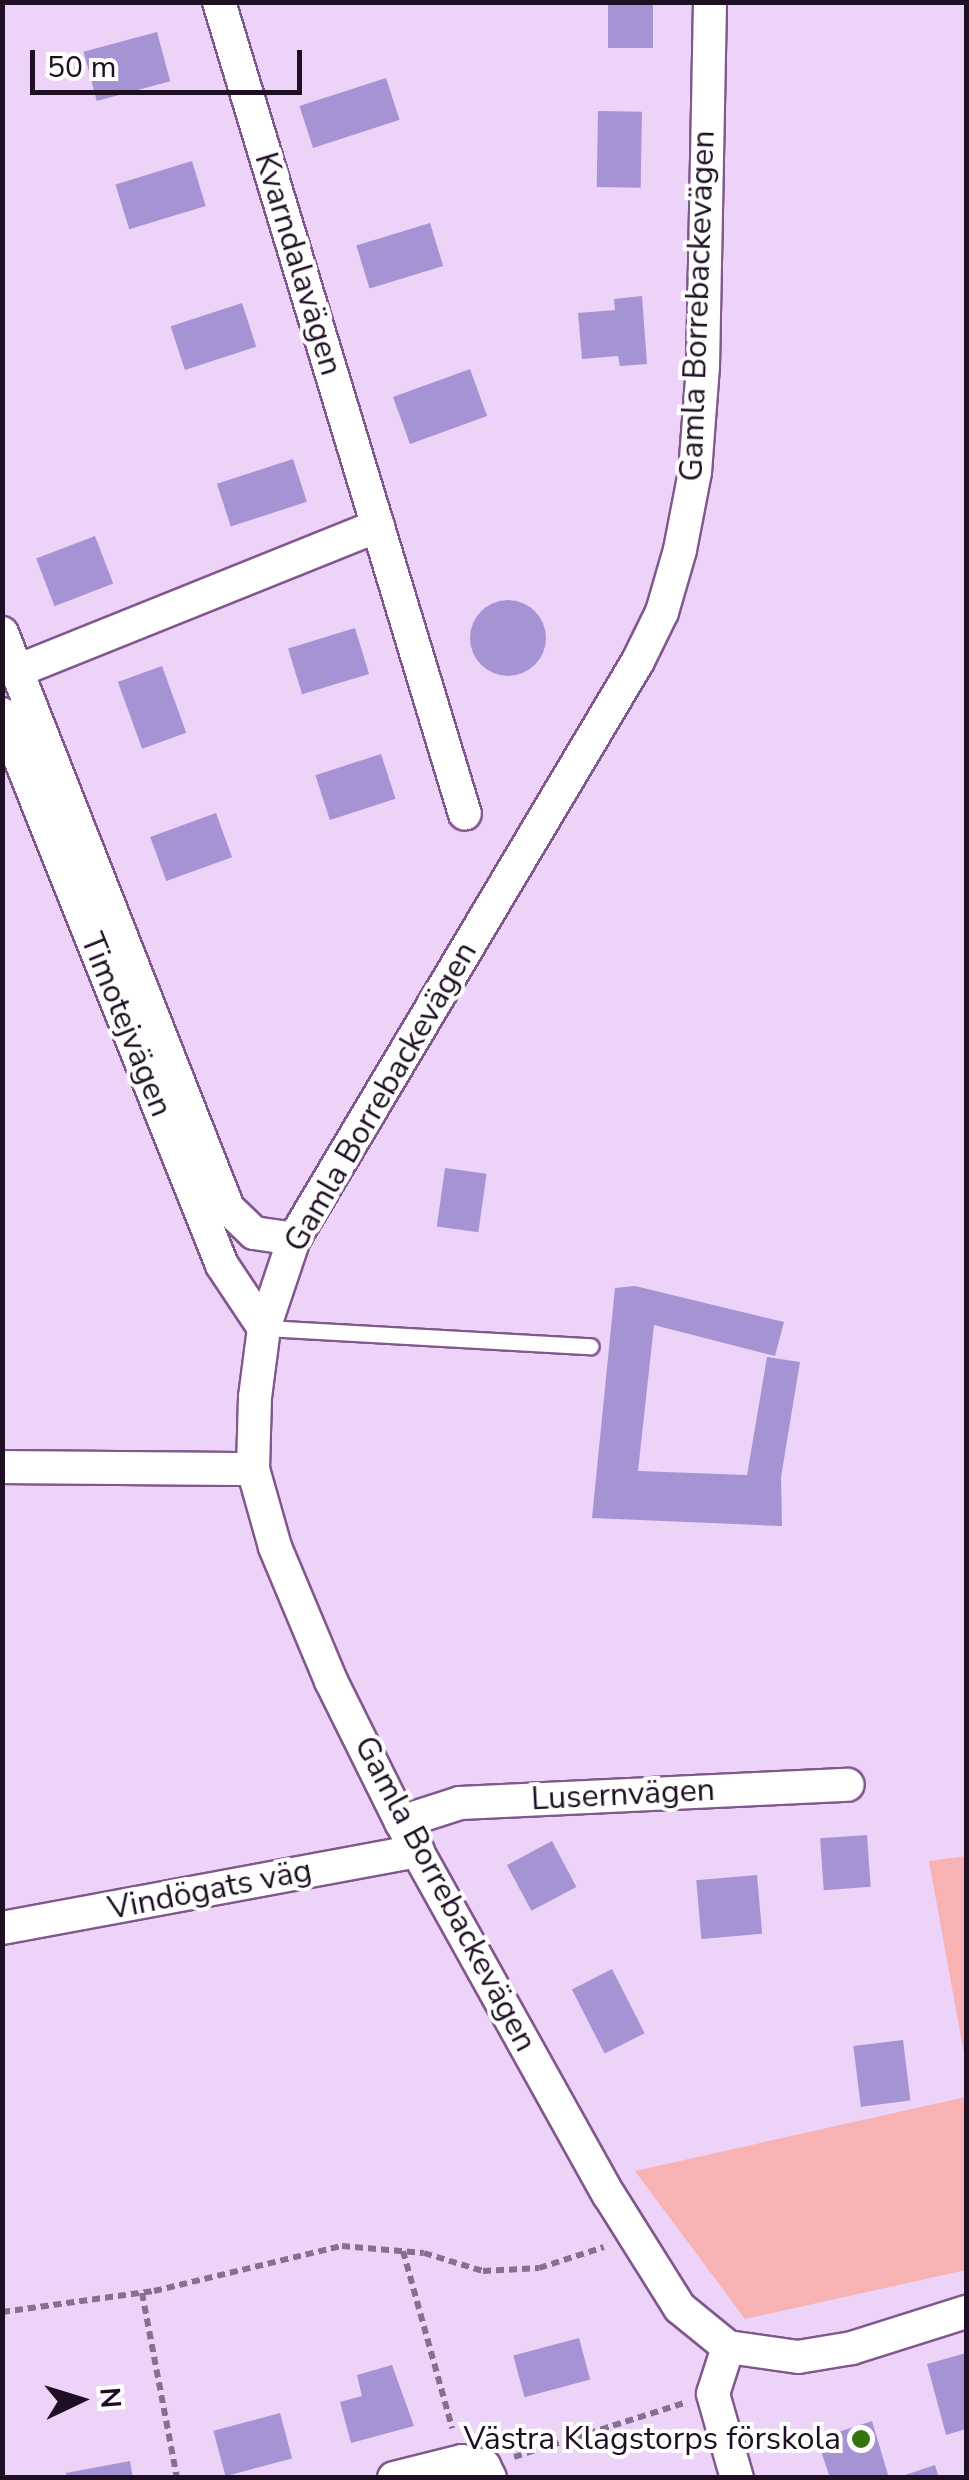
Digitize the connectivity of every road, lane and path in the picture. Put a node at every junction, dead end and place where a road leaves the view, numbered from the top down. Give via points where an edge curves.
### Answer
1 (219, 2) edge
2 (710, 2) edge
3 (378, 526) junction
4 (2, 633) edge
5 (18, 671) junction
6 (2, 714) edge
7 (465, 814) dead end
8 (294, 1239) junction
9 (264, 1328) junction
10 (591, 1346) dead end
11 (2, 1467) edge
12 (254, 1470) junction
13 (848, 1785) dead end
14 (401, 1822) junction
15 (418, 1851) junction
16 (2, 1928) edge
17 (632, 2232) junction
18 (403, 2251) junction
19 (142, 2293) junction
20 (2, 2312) edge
21 (966, 2312) edge
22 (728, 2347) junction
23 (713, 2394) junction
24 (479, 2468) edge
25 (178, 2478) edge
26 (394, 2478) edge
27 (737, 2478) edge

1 - 3 street, Kvarndalavägen
2 - 8 street, Gamla Borrebackevägen via 703,366 680,550 662,612
3 - 5 street
3 - 7 street, Kvarndalavägen
4 - 5 street
5 - 8 street via 228,1208 254,1233
6 - 9 street, Timotejvägen via 222,1265
8 - 9 street, Gamla Borrebackevägen
9 - 10 lane
9 - 12 street, Gamla Borrebackevägen
11 - 12 street
12 - 14 street, Gamla Borrebackevägen via 275,1547
13 - 14 street, Lusernvägen via 460,1803
14 - 15 street, Gamla Borrebackevägen
15 - 16 street, Vindögats väg
15 - 17 street, Gamla Borrebackevägen
17 - 18 path via 590,2254 539,2268 483,2271
17 - 22 street, Gamla Borrebackevägen via 680,2308
18 - 19 path via 328,2248
18 - 24 path
19 - 20 path
19 - 25 path
21 - 22 street via 852,2348 798,2357
22 - 23 street
23 - 24 path
23 - 27 street
24 - 26 street

